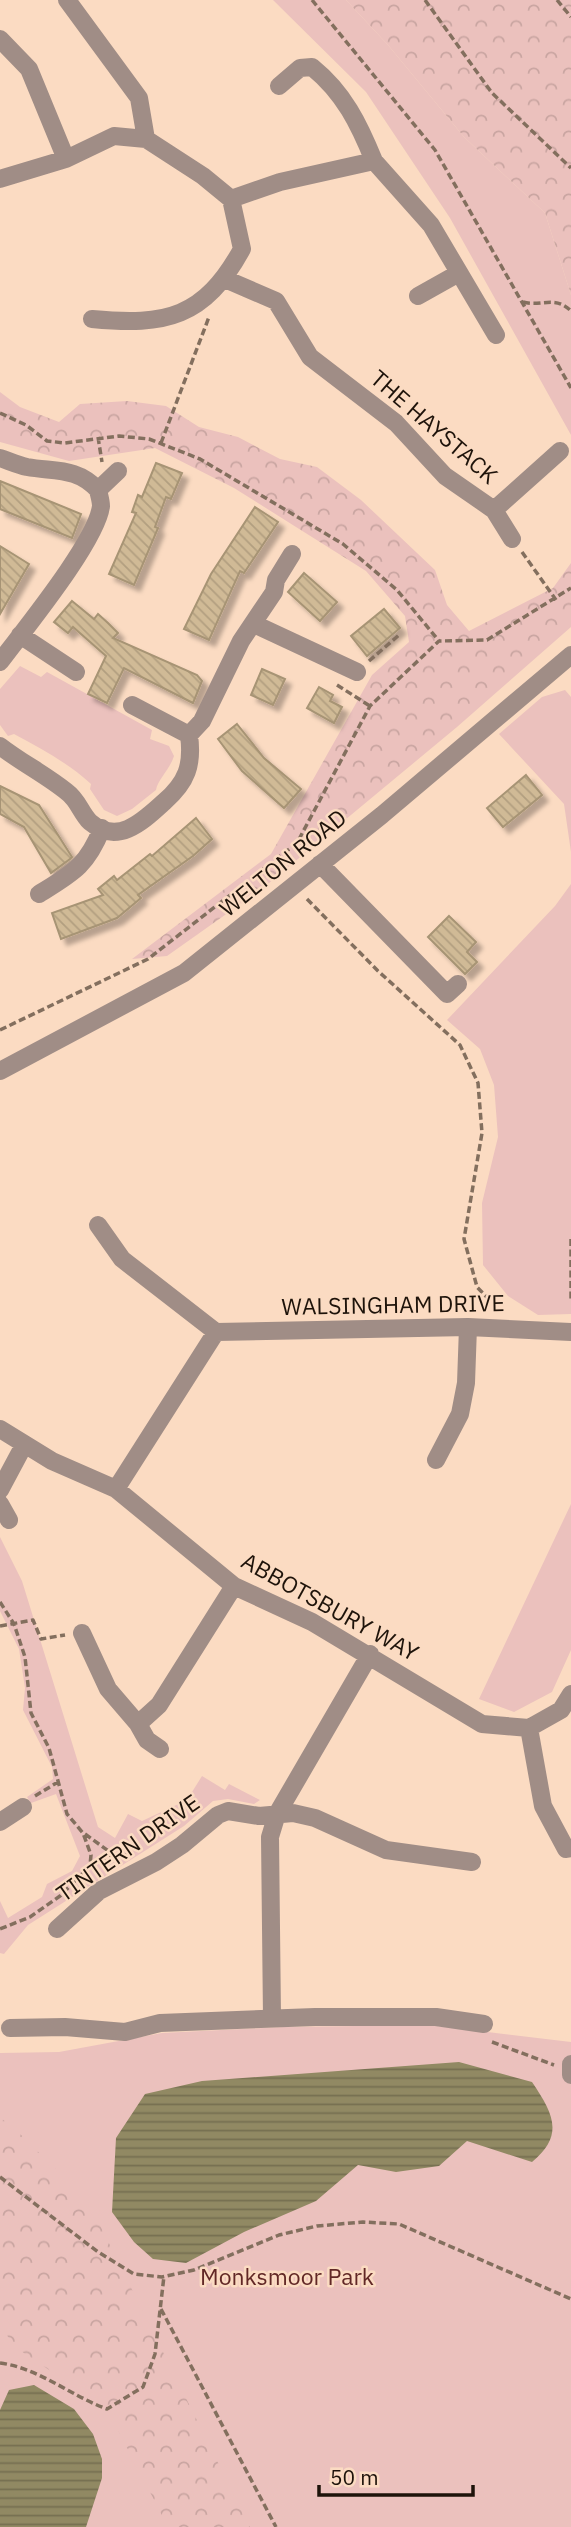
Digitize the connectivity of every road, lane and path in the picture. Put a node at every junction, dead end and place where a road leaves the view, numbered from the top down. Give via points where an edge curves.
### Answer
1 (67, 0) edge
2 (312, 0) edge
3 (425, 0) edge
4 (557, 0) edge
5 (571, 17) edge
6 (0, 39) edge
7 (279, 86) dead end
8 (146, 139) junction
9 (66, 159) junction
10 (374, 161) junction
11 (571, 168) edge
12 (0, 179) edge
13 (231, 199) junction
14 (459, 273) junction
15 (219, 285) junction
16 (418, 296) dead end
17 (523, 302) junction
18 (571, 311) edge
19 (92, 319) dead end
20 (496, 335) dead end
21 (571, 388) edge
22 (0, 412) edge
23 (161, 443) junction
24 (560, 451) dead end
25 (0, 458) edge
26 (118, 471) dead end
27 (98, 490) junction
28 (494, 510) junction
29 (512, 539) joint
30 (292, 554) dead end
31 (571, 588) edge
32 (556, 600) junction
33 (254, 624) junction
34 (20, 635) junction
35 (399, 635) dead end
36 (439, 641) junction
37 (569, 660) edge
38 (0, 662) edge
39 (357, 672) joint
40 (76, 673) dead end
41 (132, 705) dead end
42 (189, 736) junction
43 (0, 746) edge
44 (102, 828) junction
45 (320, 864) junction
46 (293, 886) junction
47 (39, 894) dead end
48 (458, 984) dead end
49 (0, 1030) edge
50 (0, 1071) edge
51 (98, 1225) dead end
52 (571, 1239) edge
53 (571, 1300) edge
54 (504, 1316) dead end
55 (468, 1327) junction
56 (216, 1332) junction
57 (571, 1332) edge
58 (0, 1429) edge
59 (24, 1445) junction
60 (436, 1460) dead end
61 (116, 1489) junction
62 (0, 1490) edge
63 (234, 1586) junction
64 (0, 1602) edge
65 (14, 1625) junction
66 (0, 1626) edge
67 (82, 1633) joint
68 (370, 1654) junction
69 (571, 1694) edge
70 (138, 1724) junction
71 (529, 1728) junction
72 (160, 1749) dead end
73 (59, 1782) junction
74 (23, 1807) joint
75 (277, 1814) junction
76 (0, 1822) edge
77 (83, 1833) junction
78 (569, 1853) edge
79 (114, 1855) junction
80 (156, 1862) junction
81 (472, 1862) dead end
82 (90, 1866) junction
83 (57, 1928) dead end
84 (0, 1929) edge
85 (272, 2018) junction
86 (484, 2024) dead end
87 (10, 2028) dead end
88 (571, 2064) edge
89 (571, 2075) edge
90 (0, 2177) edge
91 (164, 2276) junction
92 (571, 2299) edge
93 (161, 2308) junction
94 (0, 2363) edge
95 (276, 2527) edge

1 - 8 street via 139,99
2 - 17 path via 435,150
3 - 11 path via 492,93
4 - 5 path
6 - 9 street via 29,69
7 - 10 street via 300,68 312,67 347,103
8 - 9 street via 114,136
8 - 13 street
9 - 12 street
10 - 13 street via 280,182
10 - 14 street via 431,225
13 - 15 street via 242,249
14 - 16 street
14 - 20 street
15 - 19 street via 198,304 165,319 127,323
15 - 23 path
15 - 28 street, THE HAYSTACK via 276,302 310,357 396,423 445,476
17 - 18 path via 533,305 551,300 564,303
17 - 21 path
22 - 23 path via 47,441 119,436
23 - 36 path via 200,459 343,544 397,590
24 - 28 street
25 - 27 street via 25,467 73,471
26 - 27 street
27 - 34 street via 101,505 95,524
28 - 29 street, THE HAYSTACK
29 - 32 path
30 - 33 street
31 - 32 path
32 - 36 path via 487,640
33 - 39 street
33 - 42 street via 202,721
34 - 38 street
34 - 40 street
35 - 39 path
36 - 49 path via 370,706 297,842 148,959
37 - 45 street, WELTON ROAD
41 - 42 street
42 - 44 street via 190,771 175,792 128,831 110,833
43 - 44 street via 50,777 75,798 90,822
44 - 47 street via 80,869
45 - 46 street, WELTON ROAD
45 - 48 street via 447,993
46 - 50 street, WELTON ROAD via 184,973
46 - 54 path via 460,1045 478,1083 482,1133 464,1239 477,1287
51 - 56 street via 122,1258
52 - 53 path
55 - 56 street, WALSINGHAM DRIVE
55 - 57 street, WALSINGHAM DRIVE
55 - 60 street via 460,1414
56 - 61 street
58 - 59 street, ABBOTSBURY WAY
59 - 61 street, ABBOTSBURY WAY
59 - 62 street
61 - 63 street, ABBOTSBURY WAY
63 - 68 street, ABBOTSBURY WAY
63 - 70 street via 159,1705
64 - 65 path
65 - 66 path
65 - 67 path via 33,1620 41,1639
65 - 73 path via 25,1657 31,1713 49,1748
67 - 70 street via 108,1689
68 - 71 street, ABBOTSBURY WAY via 482,1724
68 - 75 street
69 - 71 street via 561,1710
70 - 72 street via 147,1740
71 - 78 street via 543,1806
73 - 74 path
73 - 77 path via 67,1815
74 - 76 street
75 - 80 street, TINTERN DRIVE via 228,1811
75 - 81 street, TINTERN DRIVE via 315,1818 386,1850
75 - 85 street via 270,1837
77 - 79 path
77 - 82 path
79 - 80 path
79 - 82 path
80 - 83 street, TINTERN DRIVE via 99,1891
82 - 84 path via 60,1896 30,1917
85 - 86 street via 436,2017
85 - 87 street via 160,2023 125,2032
88 - 89 street
90 - 91 path via 134,2274
91 - 92 path via 194,2270 279,2235 317,2226 399,2224
91 - 93 path
93 - 94 path via 155,2354 143,2387 107,2409 33,2373
93 - 95 path

